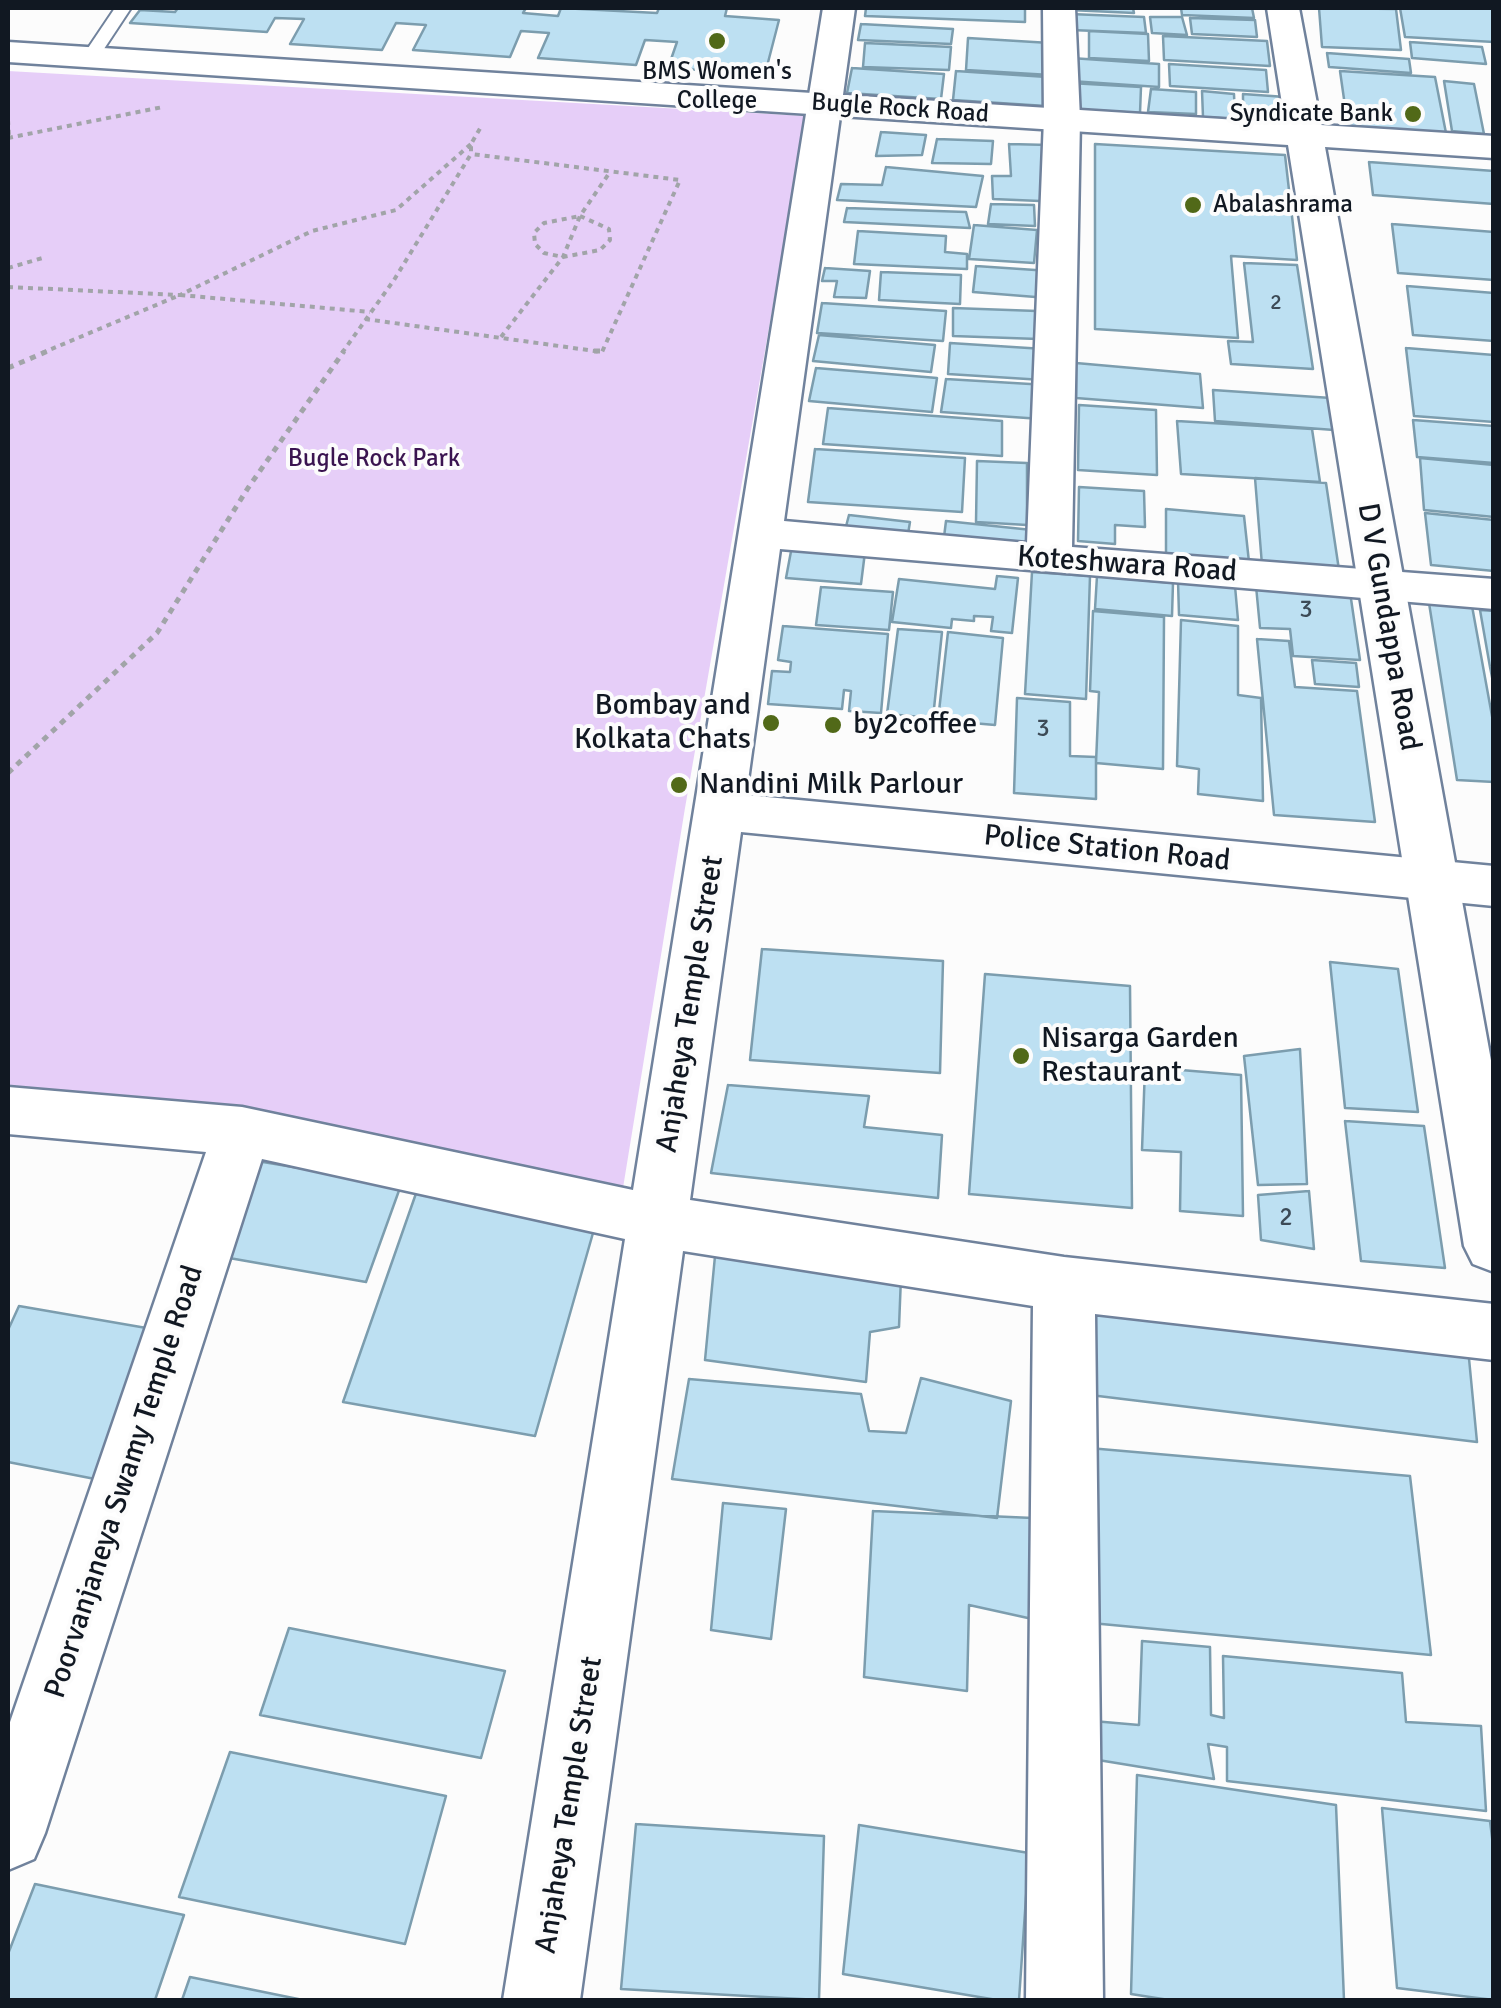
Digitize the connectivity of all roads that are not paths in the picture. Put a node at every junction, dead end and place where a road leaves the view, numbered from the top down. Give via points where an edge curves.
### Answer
1 (123, 8) edge
2 (839, 8) edge
3 (1059, 8) edge
4 (1283, 8) edge
5 (8, 52) edge
6 (90, 57) junction
7 (825, 104) junction
8 (1062, 119) junction
9 (1305, 135) junction
10 (1494, 147) edge
11 (761, 533) junction
12 (1049, 560) junction
13 (1381, 584) junction
14 (1494, 594) edge
15 (720, 810) junction
16 (1431, 880) junction
17 (1494, 886) edge
18 (8, 1110) edge
19 (242, 1131) junction
20 (658, 1221) junction
21 (1494, 1246) edge
22 (1064, 1284) junction
23 (1494, 1332) edge
24 (8, 1833) edge
25 (541, 2000) edge
26 (1064, 2000) edge

1 - 6 lane
2 - 7 street, Anjaheya Temple Street
3 - 8 street
4 - 9 street, D V Gundappa Road
5 - 6 street, Bugle Rock Road
6 - 7 street, Bugle Rock Road
7 - 8 street, Bugle Rock Road
7 - 11 street, Anjaheya Temple Street
8 - 9 street, Bugle Rock Road
8 - 12 street
9 - 10 street, Bugle Rock Road
9 - 13 street, D V Gundappa Road
11 - 12 street, Koteshwara Road
11 - 15 street, Anjaheya Temple Street
12 - 13 street, Koteshwara Road
13 - 14 street, Koteshwara Road
13 - 16 street, D V Gundappa Road
15 - 16 street, Police Station Road
15 - 20 street, Anjaheya Temple Street
16 - 17 street, Police Station Road
16 - 21 street, D V Gundappa Road
18 - 19 street
19 - 20 street
19 - 24 street, Poorvanjaneya Swamy Temple Road
20 - 22 street
20 - 25 street, Anjaheya Temple Street
22 - 23 street
22 - 26 street

